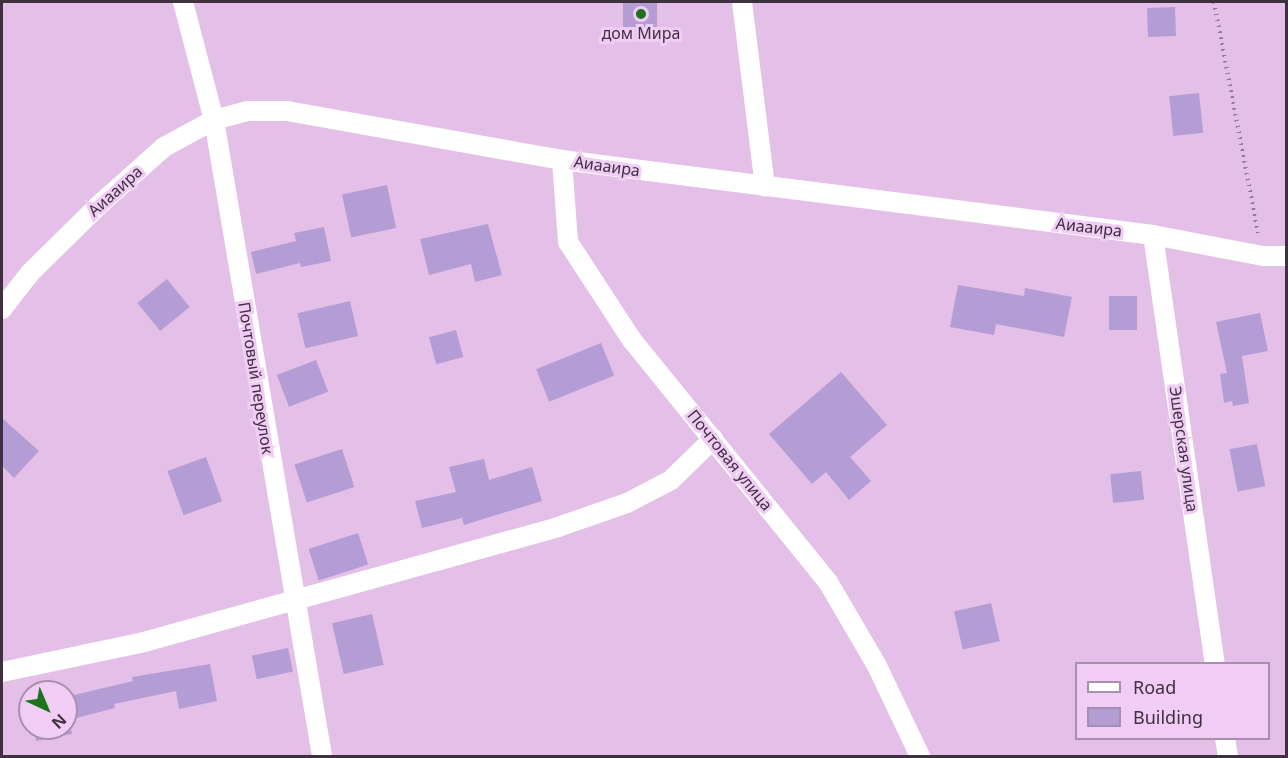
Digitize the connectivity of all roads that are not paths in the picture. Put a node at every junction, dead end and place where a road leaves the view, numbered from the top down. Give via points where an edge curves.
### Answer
1 (183, 2) edge
2 (742, 2) edge
3 (214, 120) junction
4 (562, 160) junction
5 (765, 187) junction
6 (1153, 235) junction
7 (1287, 256) edge
8 (2, 309) edge
9 (713, 439) junction
10 (293, 603) junction
11 (1215, 662) edge
12 (2, 672) edge
13 (1226, 740) edge
14 (322, 756) edge
15 (920, 756) edge
16 (1228, 756) edge

1 - 3 street, Почтовый переулок
2 - 5 street
3 - 4 street, Аиааира via 248,111 287,111
3 - 8 street, Аиааира via 164,147 147,161 30,273
3 - 10 street, Почтовый переулок
4 - 5 street, Аиааира
4 - 9 street, Почтовая улица via 568,242 632,340
5 - 6 street, Аиааира
6 - 7 street, Аиааира via 1263,256
6 - 11 street, Эшерская улица
9 - 10 street via 671,480 627,503 558,527
9 - 15 street, Почтовая улица via 828,582 877,666
10 - 12 street via 144,642
10 - 14 street, Почтовый переулок
13 - 16 street

